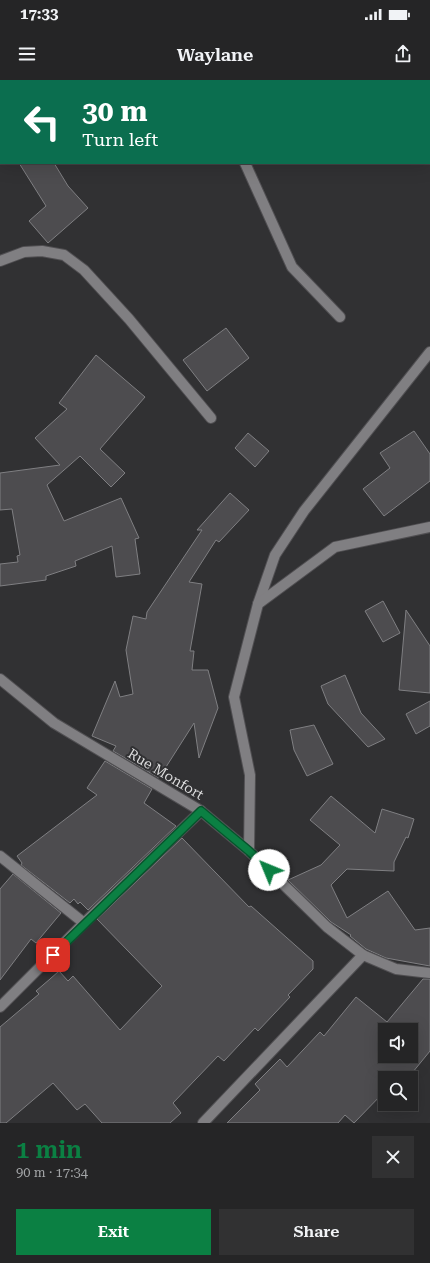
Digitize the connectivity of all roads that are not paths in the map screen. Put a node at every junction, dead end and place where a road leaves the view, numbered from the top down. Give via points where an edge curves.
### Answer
1 (246, 164) edge
2 (0, 261) edge
3 (340, 316) dead end
4 (430, 352) edge
5 (211, 418) dead end
6 (430, 527) edge
7 (258, 604) junction
8 (0, 679) edge
9 (201, 811) junction
10 (249, 851) junction
11 (0, 856) edge
12 (84, 924) junction
13 (362, 955) junction
14 (430, 973) edge
15 (0, 1007) edge
16 (203, 1123) edge

1 - 3 street via 292,267
2 - 5 street via 24,252 42,251 64,255 84,270 129,319
4 - 7 street via 304,511 275,555
6 - 7 street via 335,547
7 - 10 street via 234,697 250,775
8 - 9 street, Rue Monfort via 54,723
9 - 10 street, Rue Monfort
9 - 12 street
10 - 13 street, Rue Monfort via 327,928
11 - 12 street
12 - 15 street
13 - 14 street, Rue Monfort via 396,969
13 - 16 street

